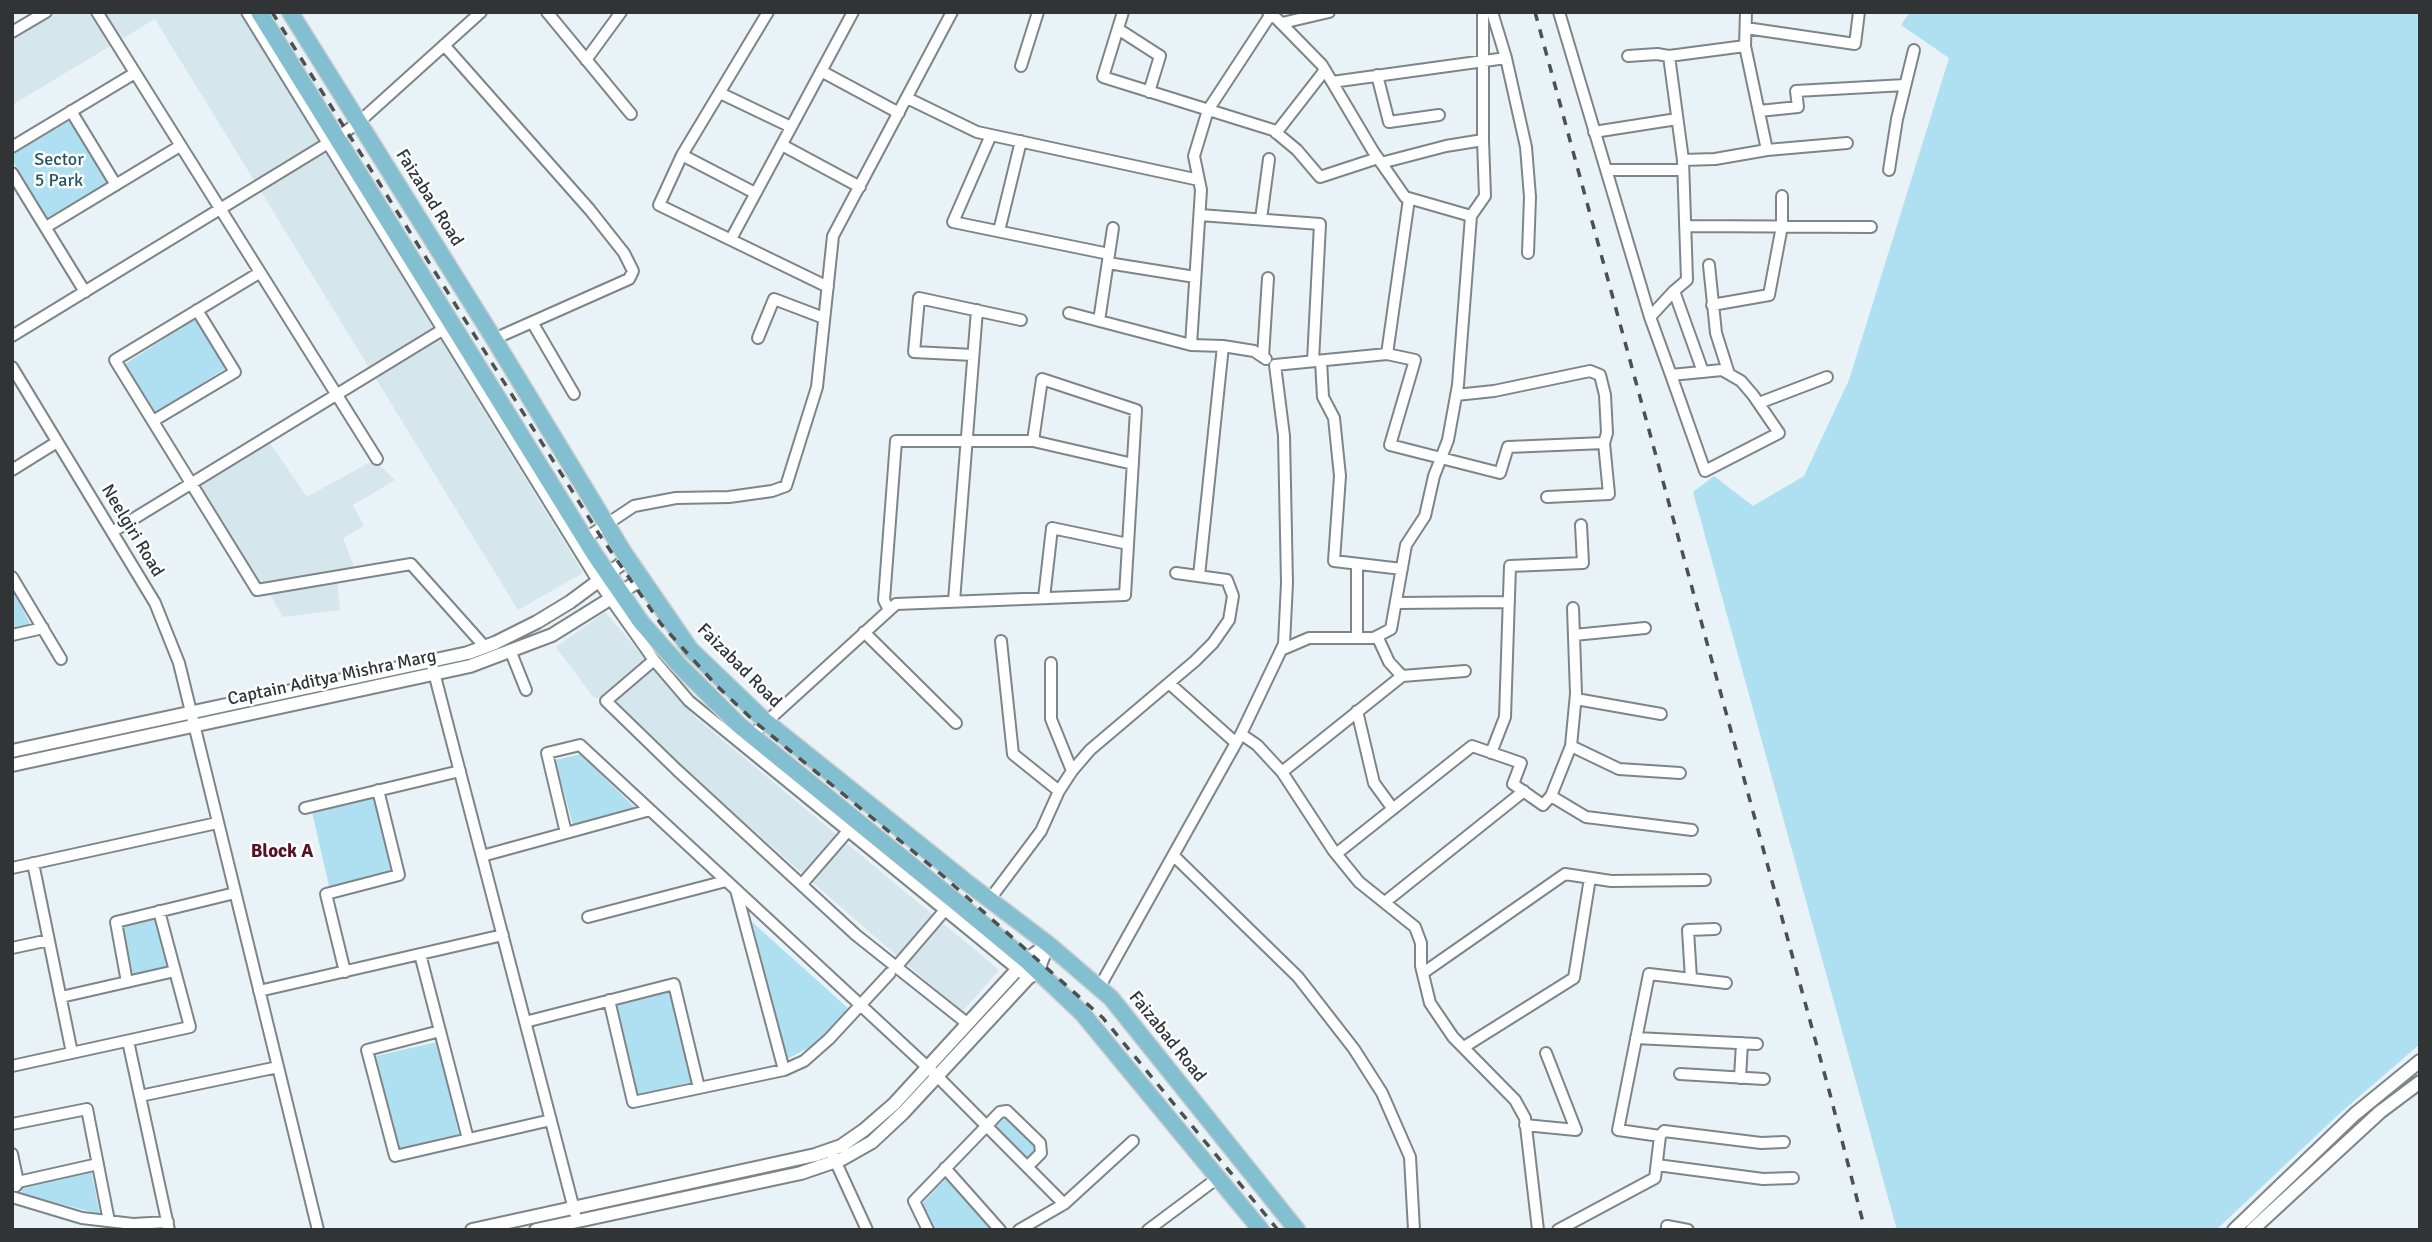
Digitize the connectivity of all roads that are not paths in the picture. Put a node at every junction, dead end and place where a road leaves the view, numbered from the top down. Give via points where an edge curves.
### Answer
1 (46, 12) edge
2 (97, 12) edge
3 (247, 12) edge
4 (259, 12) edge
5 (290, 12) edge
6 (481, 12) edge
7 (547, 12) edge
8 (621, 12) edge
9 (768, 12) edge
10 (853, 12) edge
11 (952, 12) edge
12 (1038, 12) edge
13 (1123, 12) edge
14 (1329, 12) edge
15 (1483, 12) edge
16 (1492, 12) edge
17 (1559, 12) edge
18 (1746, 12) edge
19 (1859, 12) edge
20 (1269, 13) edge
21 (1282, 23) junction
22 (1746, 28) junction
23 (1118, 29) junction
24 (12, 32) edge
25 (444, 45) junction
26 (1745, 46) junction
27 (1914, 50) dead end
28 (1628, 56) dead end
29 (1669, 56) junction
30 (1506, 58) junction
31 (586, 60) junction
32 (1483, 61) junction
33 (1021, 66) dead end
34 (1325, 70) junction
35 (821, 71) junction
36 (135, 73) junction
37 (1377, 75) junction
38 (1332, 82) junction
39 (1905, 85) junction
40 (1149, 92) junction
41 (720, 93) junction
42 (907, 98) junction
43 (1208, 110) junction
44 (71, 111) junction
45 (1759, 111) junction
46 (899, 113) junction
47 (631, 114) dead end
48 (1439, 115) dead end
49 (1677, 119) junction
50 (359, 122) junction
51 (791, 127) junction
52 (1594, 132) junction
53 (1276, 133) junction
54 (991, 135) junction
55 (333, 140) junction
56 (1483, 140) junction
57 (1021, 141) junction
58 (1847, 143) dead end
59 (782, 145) junction
60 (180, 146) junction
61 (12, 147) edge
62 (1767, 150) junction
63 (682, 155) junction
64 (1269, 159) dead end
65 (1380, 160) junction
66 (1683, 165) junction
67 (1606, 170) junction
68 (1889, 170) dead end
69 (12, 173) edge
70 (1199, 180) junction
71 (116, 185) junction
72 (860, 187) junction
73 (755, 193) junction
74 (1782, 196) dead end
75 (1409, 199) junction
76 (220, 209) junction
77 (1200, 215) junction
78 (1471, 216) junction
79 (1261, 219) junction
80 (1685, 226) junction
81 (1782, 226) junction
82 (46, 227) junction
83 (1871, 227) dead end
84 (1113, 228) dead end
85 (999, 231) junction
86 (731, 239) junction
87 (1528, 253) dead end
88 (1109, 258) junction
89 (1709, 265) dead end
90 (259, 272) junction
91 (1195, 277) junction
92 (1268, 278) dead end
93 (828, 287) junction
94 (1674, 291) junction
95 (85, 292) junction
96 (1712, 305) junction
97 (197, 310) junction
98 (978, 310) junction
99 (1069, 313) dead end
100 (1650, 317) junction
101 (824, 318) junction
102 (1021, 320) dead end
103 (1100, 321) junction
104 (532, 322) junction
105 (448, 326) junction
106 (12, 336) edge
107 (758, 338) dead end
108 (494, 339) junction
109 (1191, 345) junction
110 (1223, 346) junction
111 (1387, 354) junction
112 (973, 355) junction
113 (1263, 358) junction
114 (1317, 361) junction
115 (1275, 365) junction
116 (12, 367) edge
117 (1703, 372) junction
118 (1729, 374) junction
119 (1671, 375) junction
120 (1827, 377) dead end
121 (574, 394) dead end
122 (336, 395) junction
123 (1457, 395) junction
124 (1759, 403) junction
125 (153, 421) junction
126 (968, 441) junction
127 (1033, 441) junction
128 (57, 443) junction
129 (1604, 443) junction
130 (377, 459) dead end
131 (1441, 459) junction
132 (1133, 464) junction
133 (12, 470) edge
134 (191, 483) junction
135 (1546, 497) dead end
136 (607, 524) junction
137 (1581, 525) dead end
138 (112, 532) junction
139 (586, 538) junction
140 (1128, 544) junction
141 (628, 559) junction
142 (1357, 564) junction
143 (1402, 569) junction
144 (1176, 573) dead end
145 (1199, 576) junction
146 (12, 577) edge
147 (603, 577) junction
148 (642, 579) junction
149 (616, 597) junction
150 (1044, 598) junction
151 (954, 601) junction
152 (1396, 603) junction
153 (1509, 603) junction
154 (1573, 608) dead end
155 (889, 610) junction
156 (43, 628) junction
157 (1645, 628) dead end
158 (864, 632) junction
159 (12, 635) edge
160 (1574, 635) junction
161 (1377, 636) junction
162 (1357, 638) junction
163 (1001, 641) dead end
164 (485, 647) junction
165 (510, 650) junction
166 (1281, 650) junction
167 (61, 659) dead end
168 (654, 660) junction
169 (431, 661) junction
170 (1051, 663) dead end
171 (1465, 671) dead end
172 (435, 674) junction
173 (1402, 676) junction
174 (1170, 684) junction
175 (526, 690) dead end
176 (1576, 699) junction
177 (1357, 711) junction
178 (1661, 713) dead end
179 (192, 719) junction
180 (765, 721) junction
181 (956, 723) dead end
182 (752, 735) junction
183 (1239, 739) junction
184 (1571, 746) junction
185 (12, 751) edge
186 (1490, 753) junction
187 (12, 765) edge
188 (460, 771) junction
189 (1072, 771) junction
190 (1282, 772) junction
191 (1680, 773) dead end
192 (377, 790) junction
193 (1059, 791) junction
194 (1524, 792) junction
195 (1551, 796) junction
196 (305, 808) dead end
197 (1393, 809) junction
198 (650, 810) junction
199 (217, 824) junction
200 (848, 831) junction
201 (1692, 831) dead end
202 (566, 833) junction
203 (1336, 854) junction
204 (482, 856) junction
205 (1174, 856) junction
206 (33, 863) junction
207 (12, 868) edge
208 (1590, 878) junction
209 (1705, 880) dead end
210 (726, 881) junction
211 (802, 884) junction
212 (736, 890) junction
213 (234, 893) junction
214 (990, 899) junction
215 (1385, 902) junction
216 (945, 910) junction
217 (159, 911) junction
218 (588, 917) dead end
219 (1714, 929) dead end
220 (503, 935) junction
221 (49, 940) junction
222 (1048, 944) junction
223 (12, 948) edge
224 (420, 954) junction
225 (894, 970) junction
226 (1027, 970) junction
227 (175, 971) junction
228 (345, 972) junction
229 (1423, 973) junction
230 (1691, 979) junction
231 (127, 982) junction
232 (1726, 983) dead end
233 (1099, 988) junction
234 (259, 991) junction
235 (61, 997) junction
236 (609, 1000) junction
237 (860, 1006) junction
238 (525, 1022) junction
239 (968, 1024) junction
240 (440, 1031) junction
241 (1636, 1038) junction
242 (128, 1041) junction
243 (1742, 1043) junction
244 (1757, 1044) dead end
245 (1464, 1047) junction
246 (72, 1053) junction
247 (1546, 1053) dead end
248 (2420, 1061) edge
249 (12, 1066) edge
250 (278, 1067) junction
251 (784, 1070) junction
252 (932, 1072) junction
253 (1680, 1074) dead end
254 (1740, 1078) junction
255 (1764, 1079) dead end
256 (2420, 1083) edge
257 (699, 1088) junction
258 (140, 1096) junction
259 (551, 1120) junction
260 (12, 1124) edge
261 (986, 1125) junction
262 (1525, 1125) junction
263 (1660, 1136) junction
264 (468, 1139) junction
265 (1133, 1141) dead end
266 (1784, 1142) dead end
267 (2330, 1149) junction
268 (12, 1154) edge
269 (833, 1156) junction
270 (98, 1164) junction
271 (1657, 1165) junction
272 (1028, 1167) junction
273 (945, 1168) junction
274 (1219, 1177) junction
275 (1793, 1178) dead end
276 (18, 1182) junction
277 (12, 1197) edge
278 (1064, 1204) junction
279 (573, 1208) junction
280 (110, 1221) junction
281 (577, 1221) junction
282 (169, 1226) edge
283 (480, 1229) edge
284 (318, 1230) edge
285 (536, 1230) edge
286 (867, 1230) edge
287 (928, 1230) edge
288 (1000, 1230) edge
289 (1019, 1230) edge
290 (1148, 1230) edge
291 (1261, 1230) edge
292 (1297, 1230) edge
293 (1414, 1230) edge
294 (1538, 1230) edge
295 (1558, 1230) edge
296 (1667, 1230) edge
297 (1688, 1230) edge
298 (2234, 1230) edge
299 (2252, 1230) edge

1 - 24 street
2 - 36 street
3 - 55 street
4 - 55 main road
5 - 50 main road, Faizabad Road
6 - 25 street
7 - 31 street
8 - 31 street
9 - 41 street
10 - 35 street
11 - 42 street
12 - 33 street
13 - 23 street
14 - 21 street
15 - 32 street
16 - 30 street
17 - 52 street
18 - 22 street
19 - 22 street via 1855,44
20 - 21 street
20 - 43 street
21 - 34 street
22 - 26 street
23 - 40 street via 1160,56
23 - 40 street via 1103,77
25 - 50 street
25 - 104 street via 590,210 624,253 632,271 629,279
26 - 29 street
26 - 45 street
27 - 39 street
28 - 29 street
29 - 49 street
30 - 32 street
30 - 87 street via 1526,147
31 - 47 street
32 - 37 street
32 - 56 street
34 - 38 street
34 - 53 street
35 - 46 street
35 - 51 street
36 - 44 street
36 - 60 street
37 - 38 street
37 - 48 street via 1389,122
38 - 65 street
39 - 45 street via 1796,91 1798,107
39 - 68 street
40 - 43 street
41 - 51 street
41 - 63 street
42 - 46 street
42 - 54 street
43 - 53 street
43 - 70 street via 1194,156
44 - 61 street
44 - 71 street
45 - 62 street
46 - 72 street
49 - 52 street
49 - 66 street
50 - 55 street
50 - 108 main road, Faizabad Road
51 - 59 street
52 - 67 street
53 - 65 street via 1320,177
54 - 57 street
54 - 85 street via 953,222
55 - 76 street
55 - 105 main road
56 - 65 street
56 - 78 street via 1485,196
57 - 70 street
57 - 85 street
58 - 62 street
59 - 72 street
59 - 73 street
60 - 71 street
60 - 76 street
62 - 66 street
63 - 73 street
63 - 86 street via 659,205
64 - 79 street
65 - 75 street
66 - 67 street
66 - 80 street
67 - 100 street
69 - 82 street
70 - 77 street
71 - 82 street
72 - 93 street via 833,236
73 - 86 street
74 - 81 street
75 - 78 street
75 - 111 street
76 - 90 street
76 - 95 street
77 - 79 street
77 - 91 street
78 - 123 street
79 - 114 street via 1320,223
80 - 81 street
80 - 94 street via 1686,281
81 - 83 street
81 - 96 street via 1769,295
82 - 95 street
84 - 88 street
85 - 88 street
86 - 93 street
88 - 91 street
88 - 103 street
89 - 96 street
90 - 97 street
90 - 122 street
91 - 109 street
92 - 113 street
93 - 101 street
94 - 100 street
94 - 117 street
95 - 106 street
96 - 118 street
97 - 125 street via 234,372
97 - 125 street via 115,360
98 - 102 street
98 - 112 street
98 - 112 street via 919,298 914,352
99 - 103 street
100 - 119 street
101 - 107 street via 774,299
101 - 136 street via 817,387 786,486 634,506
103 - 109 street
104 - 108 street
104 - 121 street
105 - 122 street
105 - 139 main road
105 - 147 street
108 - 136 main road, Faizabad Road
109 - 110 street
110 - 113 street via 1254,351
110 - 145 street
111 - 114 street
111 - 131 street via 1415,360 1390,445
112 - 126 street
113 - 115 street
114 - 115 street
114 - 142 street via 1323,397 1334,418 1340,476 1334,561
115 - 166 street via 1284,449 1287,583
116 - 128 street, Neelgiri Road
117 - 118 street
117 - 119 street
118 - 124 street
119 - 124 street via 1705,471 1779,433
120 - 124 street
122 - 130 street
122 - 134 street
123 - 129 street via 1590,371 1600,375 1605,396
123 - 131 street
125 - 134 street
126 - 127 street
126 - 151 street
126 - 155 street via 896,441 884,600
127 - 132 street
127 - 132 street via 1042,379 1136,410
128 - 133 street
128 - 138 street, Neelgiri Road
129 - 131 street via 1508,447 1500,473
129 - 135 street via 1609,494
131 - 143 street via 1424,516 1406,545
132 - 140 street
134 - 138 street
134 - 164 street via 257,590 411,564
136 - 139 street
136 - 141 main road, Faizabad Road
137 - 153 street via 1583,563 1510,566
138 - 179 street, Neelgiri Road via 155,603 179,663
139 - 147 main road
140 - 150 street via 1125,595
140 - 150 street via 1052,528
141 - 147 street, Captain Aditya Mishra Marg
141 - 148 main road, Faizabad Road
142 - 143 street
142 - 162 street
143 - 152 street
144 - 145 street
145 - 174 street via 1227,580 1233,596 1230,621
146 - 156 street
147 - 149 main road
147 - 164 street, Captain Aditya Mishra Marg via 537,622
148 - 149 street, Captain Aditya Mishra Marg
148 - 180 main road, Faizabad Road via 690,649
149 - 165 street, Captain Aditya Mishra Marg via 552,635
149 - 168 street
149 - 182 main road via 678,665
150 - 151 street
151 - 155 street via 896,604
152 - 153 street
152 - 161 street via 1391,629
153 - 186 street via 1505,717
154 - 160 street
155 - 158 street
156 - 159 street
156 - 167 street
157 - 160 street
158 - 180 street
158 - 181 street
160 - 176 street
161 - 162 street
161 - 173 street via 1389,662
162 - 166 street via 1309,638
163 - 193 street via 1013,754
164 - 169 street, Captain Aditya Mishra Marg
165 - 172 street, Captain Aditya Mishra Marg
165 - 175 street
166 - 183 street
168 - 200 street via 689,701
168 - 211 street via 606,701
169 - 172 street
169 - 179 street, Captain Aditya Mishra Marg
170 - 189 street via 1051,719
171 - 173 street
172 - 179 street, Captain Aditya Mishra Marg
172 - 188 street
173 - 177 street
174 - 183 street
174 - 189 street via 1090,750
176 - 178 street
176 - 184 street
177 - 190 street
177 - 197 street via 1374,783
179 - 185 street, Captain Aditya Mishra Marg
179 - 187 street, Captain Aditya Mishra Marg
179 - 199 street, Neelgiri Road
180 - 182 street
180 - 214 main road, Faizabad Road
182 - 226 main road
183 - 190 street via 1257,745
183 - 205 street
184 - 191 street via 1619,769
184 - 195 street
186 - 194 street via 1521,763 1513,784
186 - 197 street via 1472,746
188 - 192 street
188 - 204 street
189 - 193 street
190 - 203 street
192 - 196 street
192 - 228 street via 399,875 326,894
193 - 214 street via 1041,831
194 - 195 street via 1543,805
194 - 215 street
195 - 201 street via 1586,817
197 - 203 street
198 - 202 street
198 - 202 street via 580,745 547,752
198 - 210 street
199 - 206 street
199 - 213 street, Neelgiri Road
200 - 211 street
200 - 216 street
202 - 204 street
203 - 215 street via 1359,882
204 - 220 street
205 - 233 street
205 - 293 street via 1298,977 1354,1049 1382,1093 1410,1157
206 - 207 street
206 - 221 street
208 - 209 street
208 - 229 street via 1565,874
208 - 245 street via 1574,978
210 - 212 street
210 - 218 street
211 - 225 street
212 - 237 street
212 - 251 street
213 - 217 street
213 - 234 street, Neelgiri Road
214 - 222 main road, Faizabad Road
215 - 229 street via 1415,927
216 - 225 street
216 - 226 street
217 - 227 street
217 - 231 street via 116,922
219 - 230 street via 1688,930
220 - 224 street
220 - 238 street
221 - 223 street
221 - 235 street
222 - 226 street
222 - 233 main road, Faizabad Road
224 - 228 street
224 - 240 street
225 - 237 street
225 - 239 street
226 - 239 street
226 - 252 street
226 - 274 main road via 1082,1013
227 - 231 street
227 - 242 street via 190,1027
228 - 234 street
229 - 245 street via 1430,1003
230 - 232 street
230 - 241 street via 1649,974
231 - 235 street
233 - 292 main road, Faizabad Road
234 - 250 street, Neelgiri Road
235 - 246 street
236 - 238 street
236 - 257 street via 633,1102
236 - 257 street via 674,984
237 - 251 street via 804,1061
237 - 252 street
238 - 259 street
239 - 252 street
240 - 264 street
240 - 264 street via 367,1050 395,1156
241 - 243 street
241 - 263 street via 1618,1130
242 - 246 street
242 - 258 street
243 - 244 street
243 - 254 street
245 - 262 street via 1515,1100
246 - 249 street
247 - 262 street via 1576,1130
248 - 267 street via 2355,1114
250 - 258 street
250 - 284 street, Neelgiri Road
251 - 257 street
252 - 261 street
252 - 269 street via 873,1142
253 - 254 street
254 - 255 street
256 - 267 street
258 - 282 street
259 - 264 street
259 - 279 street
260 - 270 street via 87,1109
261 - 272 street
261 - 272 street via 1007,1111 1040,1143 1041,1153
261 - 273 street
262 - 294 street
263 - 266 street via 1664,1131
263 - 271 street
265 - 278 street
267 - 298 street
267 - 299 street
268 - 276 street
269 - 279 street
269 - 281 street via 801,1173
269 - 286 street
270 - 276 street
270 - 280 street
271 - 275 street via 1763,1179
271 - 295 street via 1655,1178
272 - 278 street
273 - 287 street via 914,1200
273 - 288 street
274 - 290 street
274 - 291 main road
276 - 277 street
277 - 280 street
278 - 289 street
279 - 281 street
279 - 283 street
280 - 282 street
281 - 285 street
296 - 297 street via 1667,1226

